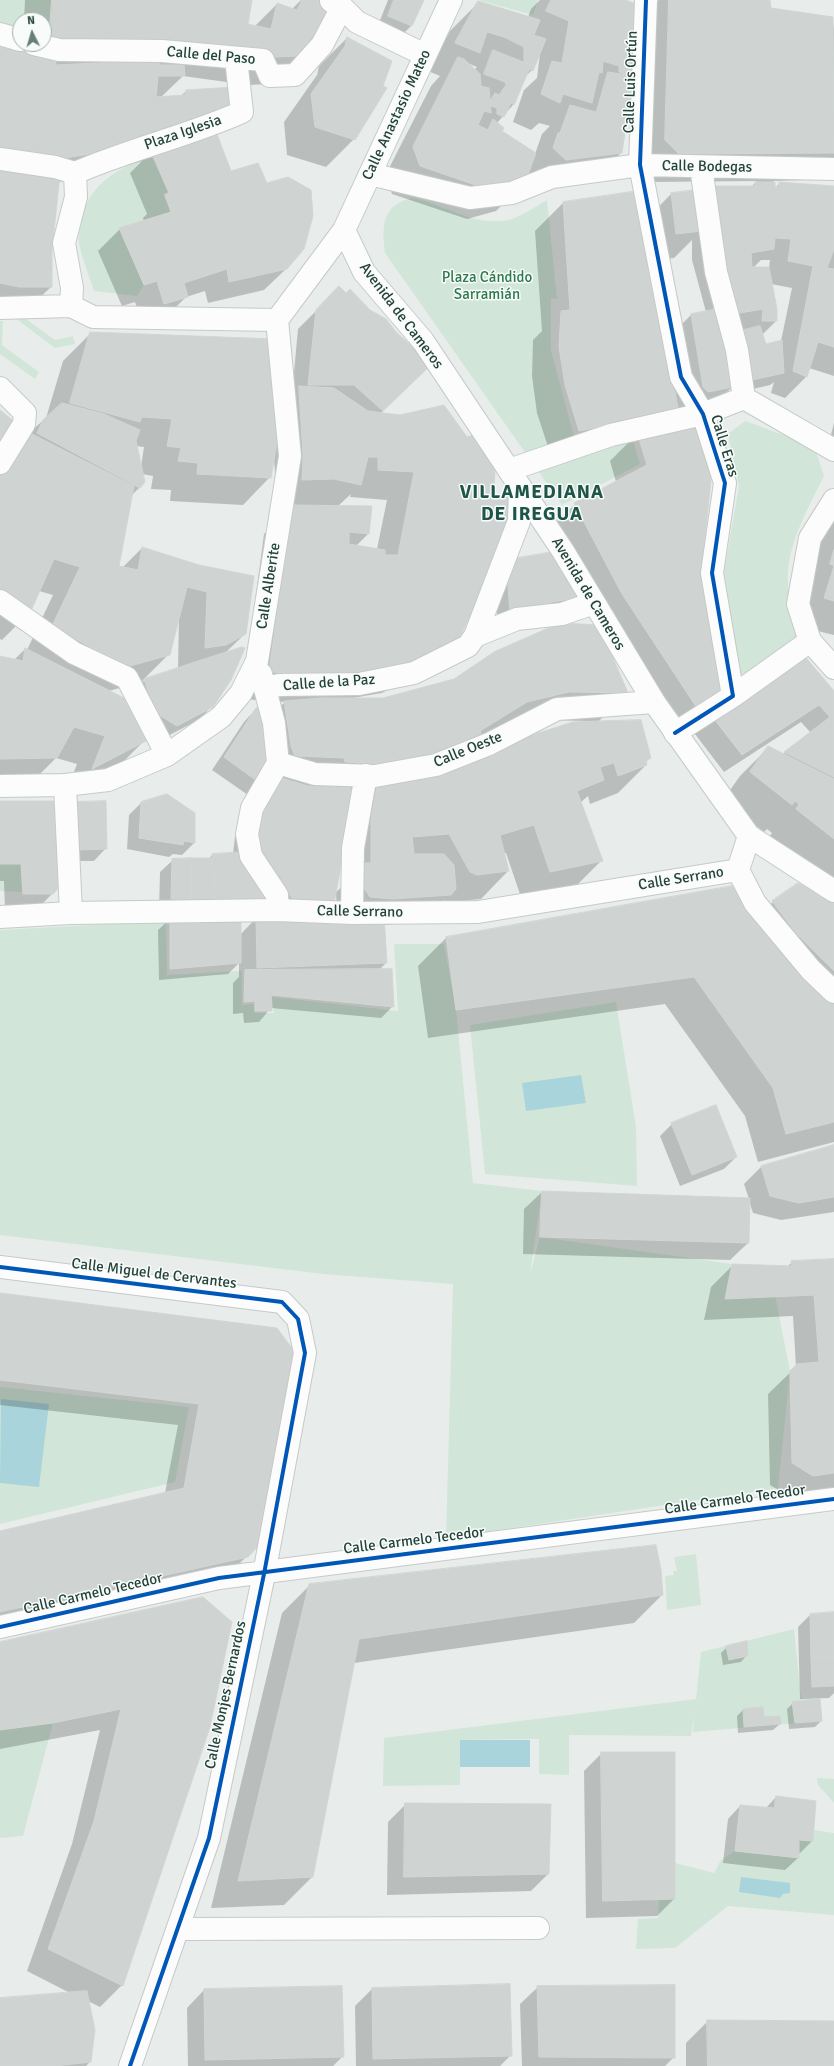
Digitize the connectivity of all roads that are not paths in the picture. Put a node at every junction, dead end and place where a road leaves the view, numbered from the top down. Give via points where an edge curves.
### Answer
1 (451, 0) edge
2 (646, 0) edge
3 (336, 4) edge
4 (0, 34) edge
5 (12, 38) edge
6 (52, 48) edge
7 (425, 54) junction
8 (236, 59) junction
9 (0, 159) edge
10 (640, 165) junction
11 (701, 167) junction
12 (834, 169) edge
13 (75, 173) junction
14 (370, 174) junction
15 (344, 230) junction
16 (71, 306) junction
17 (0, 308) edge
18 (277, 320) junction
19 (0, 388) edge
20 (744, 398) junction
21 (703, 414) junction
22 (834, 450) edge
23 (0, 463) edge
24 (514, 478) junction
25 (834, 500) edge
26 (0, 601) edge
27 (594, 603) junction
28 (476, 636) junction
29 (810, 641) junction
30 (257, 661) junction
31 (832, 661) edge
32 (266, 688) junction
33 (733, 696) junction
34 (654, 702) junction
35 (676, 732) junction
36 (167, 755) junction
37 (278, 763) junction
38 (366, 775) junction
39 (66, 785) junction
40 (0, 786) edge
41 (749, 836) junction
42 (738, 870) junction
43 (834, 891) edge
44 (278, 910) junction
45 (71, 913) junction
46 (352, 913) junction
47 (0, 917) edge
48 (834, 992) edge
49 (0, 1267) edge
50 (298, 1319) joint
51 (834, 1499) edge
52 (264, 1574) junction
53 (0, 1627) edge
54 (538, 1928) dead end
55 (178, 1929) junction
56 (130, 2066) edge

1 - 7 street, Calle Anastasio Mateo
2 - 10 street, Calle Luis Ortún
3 - 7 street via 357,22
3 - 8 street, Calle del Paso via 322,45 295,75 270,76 263,60
4 - 5 street
6 - 8 street, Calle del Paso via 162,51
7 - 14 street, Calle Anastasio Mateo
8 - 13 street, Plaza Iglesia via 242,112 215,124 154,143
9 - 13 street via 55,167
10 - 11 street, Calle Bodegas
10 - 14 street, Calle Bodegas via 552,177 512,193 470,198
10 - 21 street, Calle Eras via 681,377
11 - 12 street, Calle Bodegas
11 - 20 street via 716,272 737,350
13 - 16 street via 76,196 64,243 72,288
14 - 15 street, Calle Anastasio Mateo
15 - 18 street
15 - 24 street, Avenida de Cameros via 364,272 423,341
16 - 17 street
16 - 18 street via 93,317
18 - 30 street, Calle Alberite via 290,456
19 - 23 street via 26,413 24,424
20 - 21 street
20 - 22 street
21 - 24 street via 611,435
21 - 33 street, Calle Eras via 725,483 712,573
24 - 27 street, Avenida de Cameros
24 - 28 street, Calle de la Paz via 519,521
25 - 29 street via 810,538 798,604
26 - 36 street via 74,653 128,678
27 - 28 street, Calle de la Paz via 562,614 517,619
27 - 34 street, Avenida de Cameros
28 - 32 street, Calle de la Paz via 468,646 414,673 359,684 279,685
29 - 31 street
29 - 33 street
30 - 32 street
30 - 36 street, Calle Alberite via 241,693 221,717
32 - 37 street via 274,723
33 - 35 street
34 - 35 street, Avenida de Cameros
34 - 38 street, Calle Oeste via 556,709 489,744 436,765 375,776
35 - 41 street, Avenida de Cameros
36 - 39 street, Calle Alberite via 108,780
37 - 38 street, Calle Oeste via 315,774
37 - 44 street via 252,808 247,834 251,856 278,895
38 - 46 street via 353,848
39 - 40 street, Calle Alberite
39 - 45 street
41 - 42 street, Calle Serrano
41 - 43 street, Avenida de Cameros
42 - 46 street, Calle Serrano via 478,912
42 - 48 street via 755,903 811,970
44 - 45 street, Calle Serrano
44 - 46 street, Calle Serrano
45 - 47 street, Calle Serrano
49 - 50 street, Calle Miguel de Cervantes via 282,1302
50 - 52 street, Calle Monjes Bernardos via 305,1353
51 - 52 street, Calle Carmelo Tecedor
52 - 53 street, Calle Carmelo Tecedor via 219,1578
52 - 55 street, Calle Monjes Bernardos via 209,1838
54 - 55 street
55 - 56 street, Calle Monjes Bernardos

